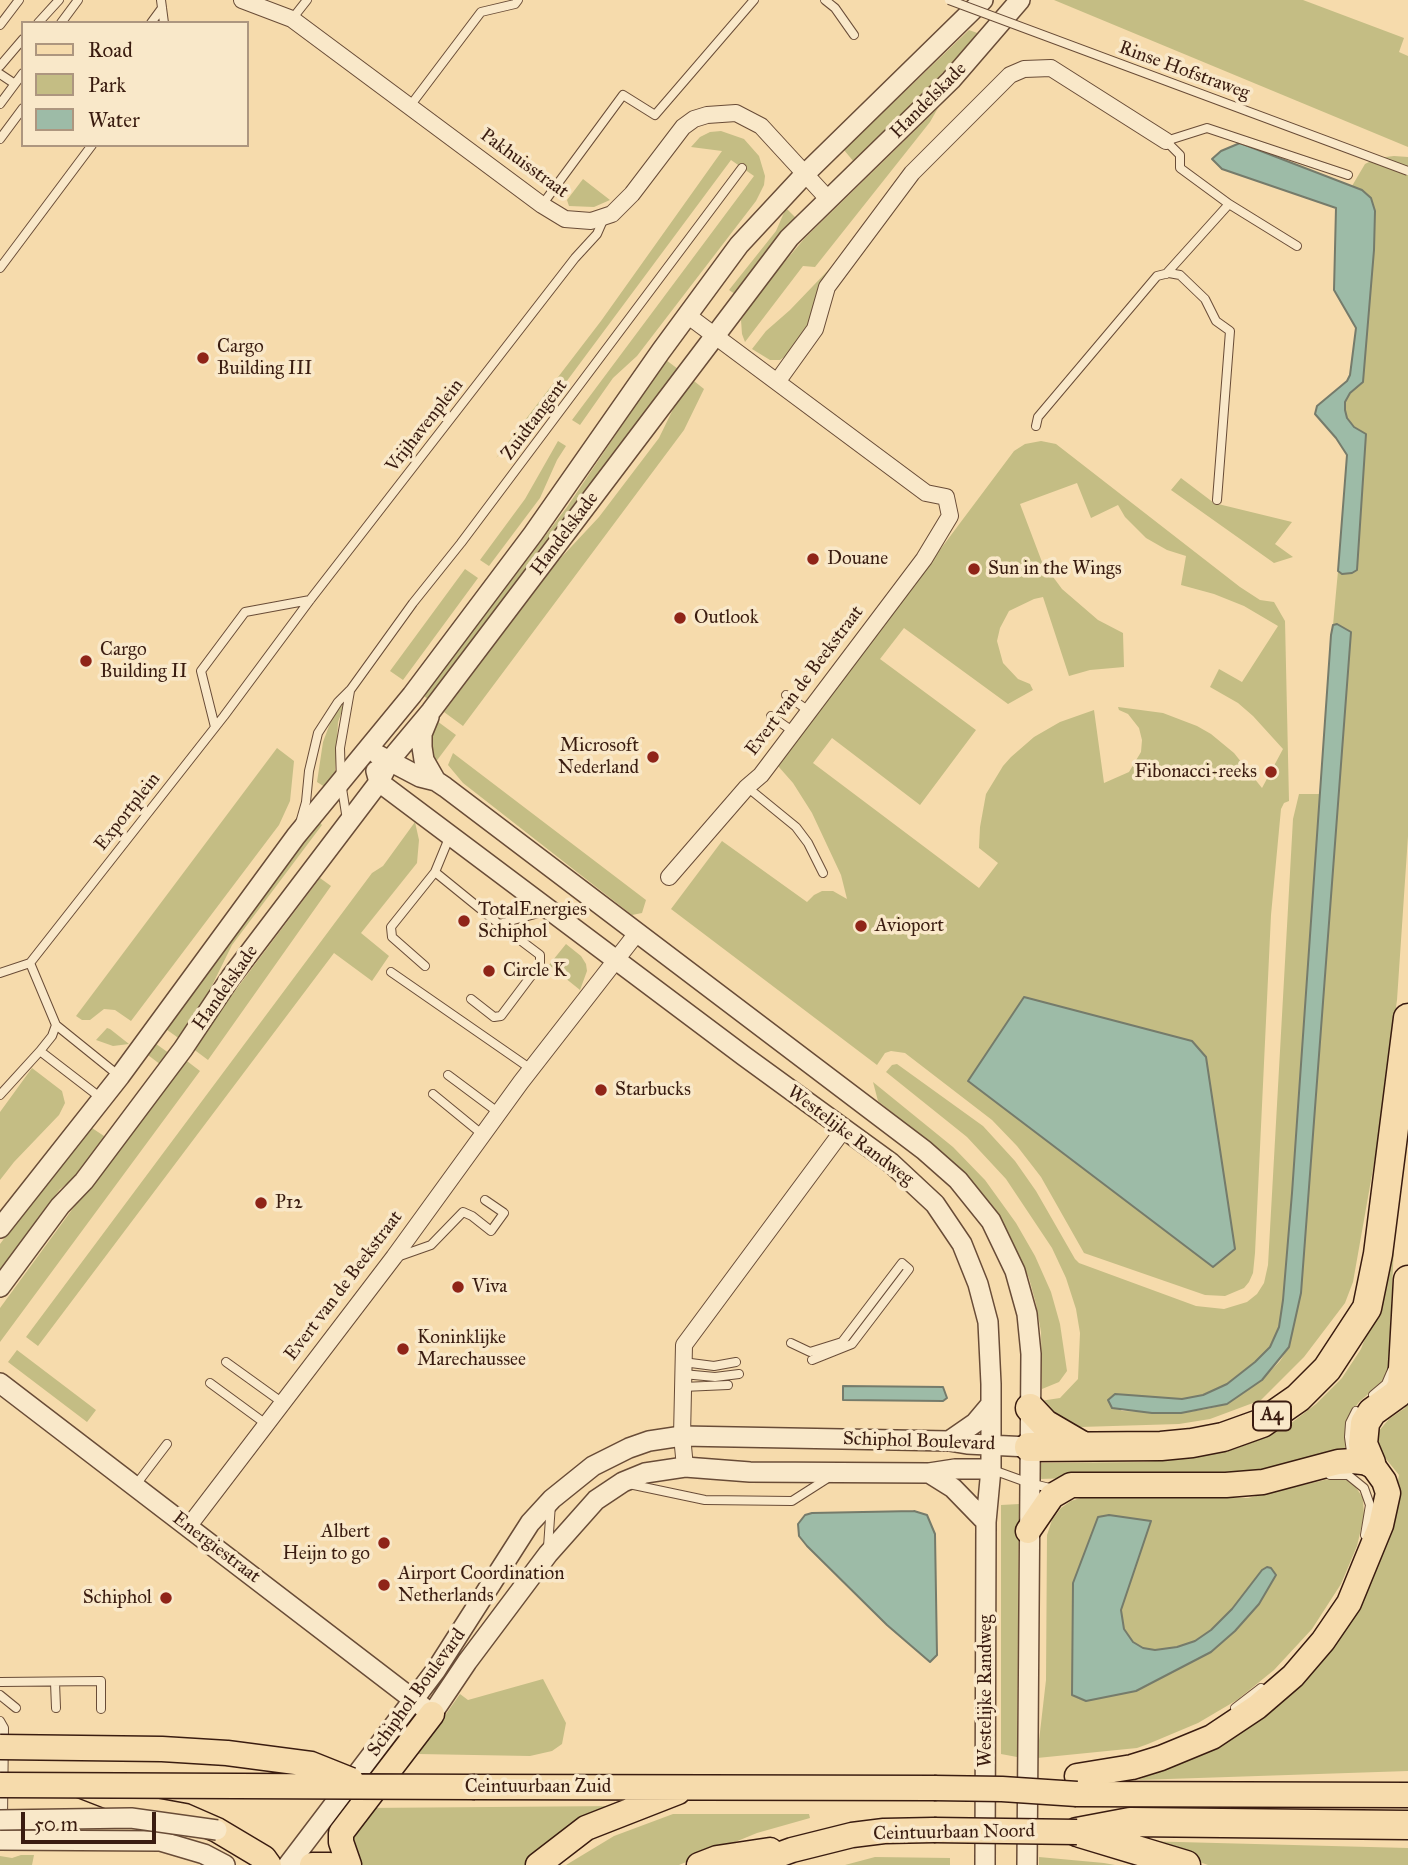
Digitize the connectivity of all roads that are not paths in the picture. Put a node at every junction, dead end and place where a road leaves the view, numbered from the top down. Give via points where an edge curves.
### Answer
1 (19, 0) edge
2 (59, 0) edge
3 (78, 0) edge
4 (242, 0) edge
5 (307, 0) edge
6 (518, 0) edge
7 (754, 0) edge
8 (825, 0) edge
9 (949, 0) edge
10 (983, 0) edge
11 (1020, 0) edge
12 (161, 4) edge
13 (40, 21) edge
14 (62, 21) edge
15 (152, 21) edge
16 (298, 23) junction
17 (0, 25) edge
18 (854, 35) dead end
19 (21, 41) edge
20 (0, 66) edge
21 (0, 74) edge
22 (21, 76) edge
23 (15, 84) junction
24 (0, 104) edge
25 (410, 106) junction
26 (21, 111) edge
27 (0, 139) edge
28 (1166, 141) junction
29 (91, 147) edge
30 (742, 167) dead end
31 (1408, 171) edge
32 (805, 174) junction
33 (1348, 175) dead end
34 (829, 200) junction
35 (1229, 204) junction
36 (542, 205) junction
37 (604, 218) junction
38 (1297, 246) dead end
39 (0, 268) edge
40 (1166, 274) junction
41 (687, 315) junction
42 (715, 336) junction
43 (777, 382) junction
44 (1036, 426) dead end
45 (1217, 500) dead end
46 (310, 600) junction
47 (270, 654) joint
48 (351, 689) junction
49 (786, 695) dead end
50 (431, 711) junction
51 (809, 711) junction
52 (771, 716) dead end
53 (215, 727) junction
54 (793, 732) junction
55 (367, 750) junction
56 (390, 760) junction
57 (341, 782) junction
58 (379, 782) junction
59 (436, 782) junction
60 (747, 787) junction
61 (347, 823) junction
62 (451, 835) junction
63 (296, 836) junction
64 (435, 872) junction
65 (823, 873) dead end
66 (669, 877) dead end
67 (550, 909) junction
68 (499, 924) junction
69 (637, 933) junction
70 (616, 959) junction
71 (30, 962) junction
72 (425, 966) dead end
73 (391, 972) dead end
74 (0, 973) edge
75 (471, 999) dead end
76 (1408, 1017) edge
77 (56, 1025) junction
78 (40, 1051) junction
79 (531, 1069) junction
80 (448, 1075) dead end
81 (120, 1076) junction
82 (433, 1094) dead end
83 (0, 1095) edge
84 (146, 1098) junction
85 (102, 1099) junction
86 (499, 1114) junction
87 (130, 1119) junction
88 (844, 1129) junction
89 (483, 1135) junction
90 (485, 1200) dead end
91 (0, 1228) edge
92 (394, 1257) junction
93 (1408, 1280) edge
94 (0, 1287) edge
95 (1405, 1325) junction
96 (791, 1343) dead end
97 (1394, 1351) dead end
98 (812, 1360) dead end
99 (226, 1362) dead end
100 (736, 1362) dead end
101 (1393, 1363) dead end
102 (739, 1374) dead end
103 (683, 1375) junction
104 (0, 1383) edge
105 (209, 1383) dead end
106 (728, 1385) dead end
107 (283, 1403) junction
108 (991, 1404) junction
109 (1030, 1408) junction
110 (267, 1424) junction
111 (681, 1436) junction
112 (949, 1441) junction
113 (167, 1444) dead end
114 (991, 1444) junction
115 (1029, 1447) junction
116 (1086, 1447) junction
117 (685, 1467) junction
118 (1360, 1468) junction
119 (991, 1469) junction
120 (837, 1472) junction
121 (929, 1473) junction
122 (1325, 1476) dead end
123 (623, 1482) junction
124 (1028, 1483) junction
125 (135, 1486) junction
126 (1288, 1486) dead end
127 (1060, 1490) junction
128 (1254, 1493) dead end
129 (1235, 1494) dead end
130 (552, 1499) junction
131 (986, 1522) junction
132 (188, 1527) junction
133 (1028, 1531) junction
134 (1364, 1541) dead end
135 (548, 1554) junction
136 (0, 1682) edge
137 (55, 1682) junction
138 (1270, 1682) dead end
139 (0, 1695) edge
140 (423, 1707) junction
141 (16, 1708) dead end
142 (56, 1708) dead end
143 (102, 1709) dead end
144 (1228, 1713) dead end
145 (0, 1721) edge
146 (0, 1747) edge
147 (1082, 1777) junction
148 (0, 1785) edge
149 (365, 1785) junction
150 (80, 1786) junction
151 (688, 1788) junction
152 (1408, 1795) edge
153 (1408, 1825) edge
154 (217, 1830) junction
155 (1, 1831) edge
156 (1077, 1832) junction
157 (816, 1843) junction
158 (225, 1865) edge
159 (270, 1865) edge
160 (288, 1865) edge
161 (313, 1865) edge
162 (330, 1865) edge
163 (349, 1865) edge
164 (538, 1865) edge
165 (699, 1865) edge
166 (751, 1865) edge
167 (985, 1865) edge
168 (1027, 1865) edge
169 (1186, 1865) edge

1 - 17 lane
2 - 13 lane
3 - 14 lane
4 - 16 street, Pakhuisstraat
5 - 16 lane
6 - 25 lane via 481,12
7 - 36 lane via 655,115 623,95
8 - 18 lane
9 - 31 lane, Rinse Hofstraweg, bridge
10 - 32 street, Handelskade
11 - 34 street, Handelskade via 959,72
12 - 15 lane
16 - 25 street, Pakhuisstraat
19 - 20 lane
21 - 23 lane
22 - 23 lane
23 - 24 lane
25 - 36 street, Pakhuisstraat
26 - 27 lane
28 - 33 lane via 1208,128
28 - 35 lane via 1180,155 1180,168
28 - 43 street via 1051,68 1024,69 1010,75 912,173 827,287 815,329
29 - 39 lane
30 - 48 lane, Zuidtangent
32 - 34 street
32 - 37 street via 748,118 736,113 707,115 683,127 623,205
32 - 41 street, Handelskade via 739,245
34 - 42 street, Handelskade via 789,238
35 - 38 lane
35 - 40 lane
36 - 37 street, Pakhuisstraat via 565,219 591,222
37 - 46 lane, Vrijhavenplein via 597,234
40 - 44 lane via 1157,276 1038,417
40 - 45 lane via 1180,275 1205,299 1216,321 1230,331
41 - 42 street
41 - 55 street, Handelskade via 533,534
42 - 43 street
42 - 50 street, Handelskade
43 - 51 street, Evert van de Beekstraat via 926,493 946,497 950,516 924,559
46 - 47 lane, Vrijhavenplein
46 - 53 lane via 245,612 201,671
47 - 53 lane, Exportplein
48 - 57 lane, Zuidtangent via 340,748
48 - 63 lane, Zuidtangent via 318,733
49 - 51 lane
50 - 56 street, Handelskade
50 - 59 street via 422,747
51 - 54 street, Evert van de Beekstraat
52 - 54 lane
53 - 71 lane, Exportplein
54 - 60 street, Evert van de Beekstraat
55 - 56 street, Westelijke Randweg
55 - 57 street, Handelskade
55 - 58 street
56 - 58 street, Handelskade
56 - 59 street, Westelijke Randweg
57 - 61 lane, Zuidtangent
57 - 63 street, Handelskade
58 - 61 street, Handelskade
58 - 62 street, Westelijke Randweg
59 - 69 street, Westelijke Randweg
60 - 65 lane via 796,827
60 - 66 street, Evert van de Beekstraat
61 - 84 street, Handelskade
62 - 64 lane
62 - 67 street, Westelijke Randweg
63 - 81 street, Handelskade
64 - 68 lane
64 - 72 lane via 391,927 393,937
67 - 68 lane
67 - 70 street, Westelijke Randweg
68 - 75 lane via 540,955 540,964 501,1016 495,1017
69 - 70 street, Evert van de Beekstraat
69 - 109 street, Westelijke Randweg via 958,1180 991,1221 1014,1271 1027,1314
70 - 79 street, Evert van de Beekstraat
70 - 88 street, Westelijke Randweg
71 - 74 lane
71 - 77 lane
73 - 79 lane
76 - 116 highway, A4 via 1367,1308 1327,1369 1298,1398 1262,1423 1223,1437 1161,1446
77 - 78 lane
77 - 81 lane
78 - 83 lane
78 - 85 lane
79 - 86 street, Evert van de Beekstraat
80 - 86 lane
81 - 84 street
81 - 85 street, Handelskade
82 - 89 lane
84 - 87 street, Handelskade
85 - 87 street
85 - 91 street, Handelskade
86 - 89 street, Evert van de Beekstraat
87 - 94 street, Handelskade
88 - 103 street via 684,1345
88 - 108 street, Westelijke Randweg via 891,1163 935,1204 962,1244 988,1322
89 - 92 street, Evert van de Beekstraat
90 - 92 lane via 504,1213 491,1231 463,1212 431,1245
92 - 107 street, Evert van de Beekstraat
93 - 95 highway
95 - 97 lane
95 - 118 highway via 1402,1386 1365,1423
96 - 98 lane via 810,1352 842,1342 902,1263 909,1269 852,1344
99 - 107 lane
100 - 103 lane
101 - 118 lane via 1386,1384 1363,1403 1350,1423 1349,1449
102 - 103 lane
103 - 106 lane
103 - 111 street
104 - 125 street, Energiestraat
105 - 110 lane
107 - 110 street, Evert van de Beekstraat
108 - 112 street via 975,1423
108 - 114 street, Westelijke Randweg
109 - 115 street, Westelijke Randweg
109 - 116 highway, A4 via 1055,1431
110 - 132 street, Evert van de Beekstraat
111 - 112 street, Schiphol Boulevard
111 - 117 street
111 - 130 street, Schiphol Boulevard via 649,1441 610,1457
112 - 114 street, Schiphol Boulevard
113 - 125 lane
114 - 115 street, Schiphol Boulevard
114 - 119 street, Westelijke Randweg
115 - 116 highway, A4
115 - 119 street, Schiphol Boulevard
115 - 124 street, Westelijke Randweg
117 - 120 street, Schiphol Boulevard
117 - 123 street, Schiphol Boulevard via 645,1473
118 - 122 lane via 1348,1475
118 - 127 main road via 1338,1462 1263,1482 1082,1484
118 - 134 lane via 1370,1505
118 - 147 main road via 1384,1481 1388,1493 1381,1525 1349,1603 1293,1676 1212,1737 1132,1767
119 - 121 street, Schiphol Boulevard
119 - 124 lane
119 - 131 street, Westelijke Randweg
120 - 121 street, Schiphol Boulevard
120 - 123 lane via 792,1501 705,1500
121 - 131 street via 953,1488
123 - 135 street, Schiphol Boulevard via 596,1500
124 - 127 lane
124 - 133 street, Westelijke Randweg
125 - 132 street, Energiestraat
126 - 128 lane
127 - 129 lane
127 - 133 main road
130 - 135 lane
130 - 140 street, Schiphol Boulevard via 530,1523 452,1648
131 - 167 street, Westelijke Randweg
132 - 140 street, Energiestraat
133 - 168 street, Westelijke Randweg
135 - 140 street, Schiphol Boulevard via 467,1662
136 - 137 lane
137 - 142 lane
137 - 143 lane via 101,1681
138 - 144 lane
139 - 141 lane
140 - 160 street, Schiphol Boulevard
140 - 163 main road via 341,1833
145 - 155 lane via 4,1728
146 - 149 main road, bridge via 228,1753 311,1764
147 - 151 main road, Ceintuurbaan Zuid, bridge via 1002,1788
147 - 152 main road
148 - 150 main road, Ceintuurbaan Zuid, bridge
149 - 150 main road, Ceintuurbaan Zuid, bridge
149 - 151 main road, Ceintuurbaan Zuid, bridge
150 - 154 main road, bridge via 136,1807 185,1816
151 - 164 main road via 586,1828
153 - 156 highway via 1130,1822
154 - 155 street, bridge via 131,1818
154 - 159 main road
155 - 158 street via 160,1841
156 - 157 main road, Ceintuurbaan Noord, bridge via 884,1831
156 - 169 highway
157 - 165 main road
157 - 166 main road, Ceintuurbaan Noord
161 - 162 main road

